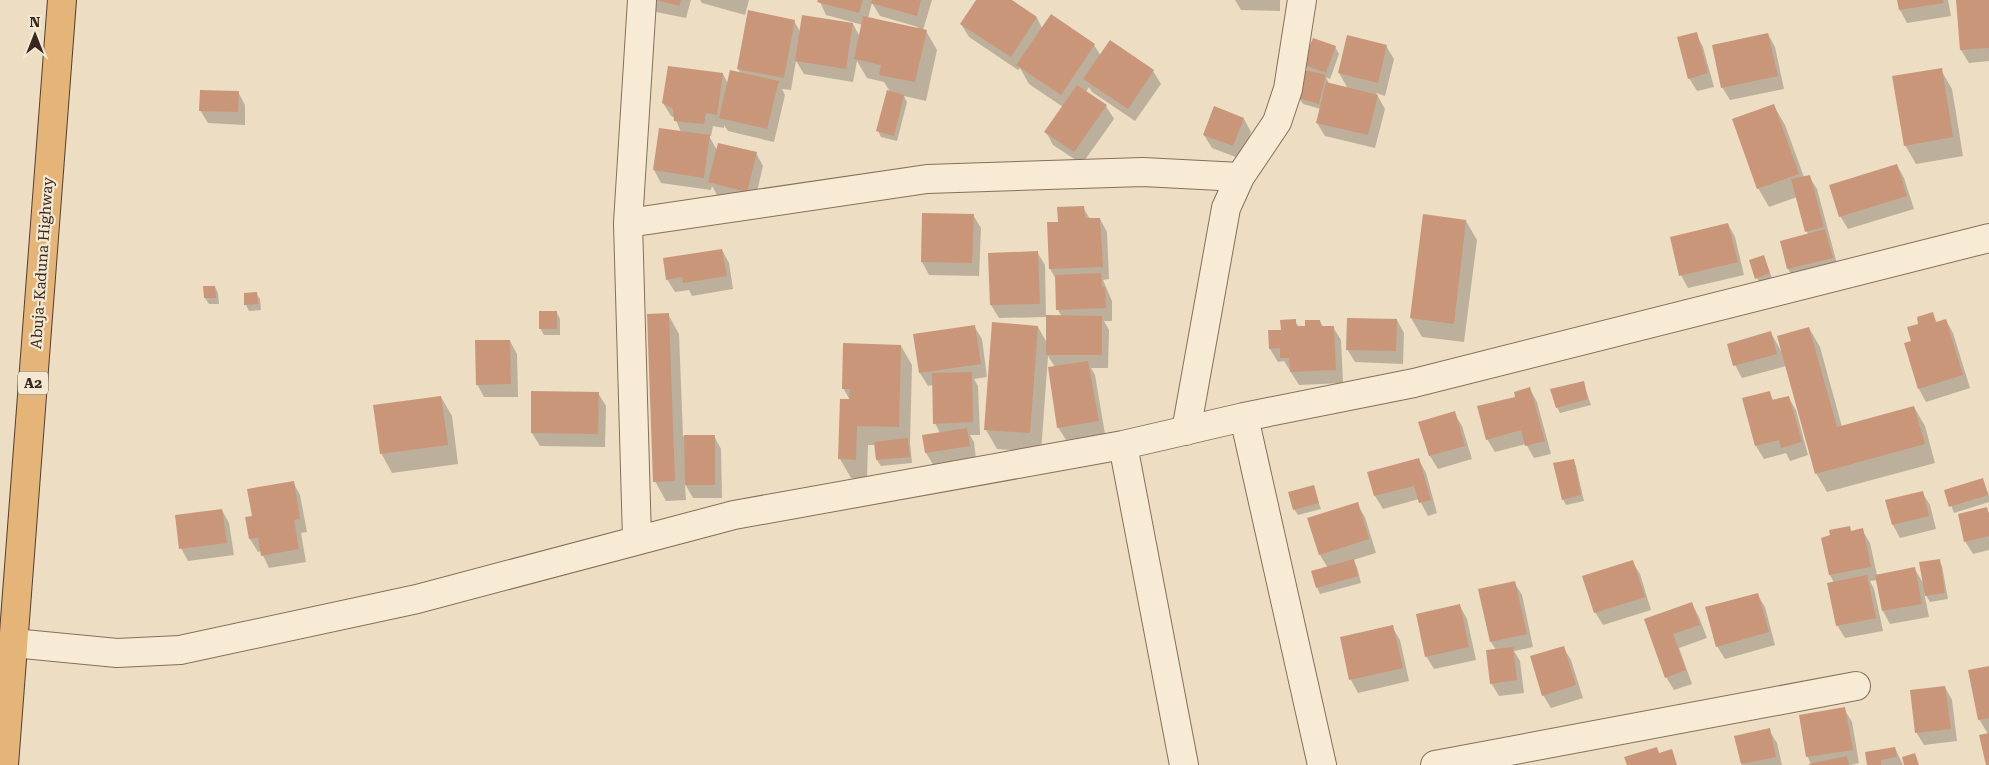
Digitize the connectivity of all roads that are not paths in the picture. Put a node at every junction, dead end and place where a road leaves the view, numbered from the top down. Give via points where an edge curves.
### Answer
1 (62, 0) edge
2 (642, 0) edge
3 (1302, 0) edge
4 (1240, 177) junction
5 (628, 223) junction
6 (1989, 238) edge
7 (1244, 417) junction
8 (1186, 431) junction
9 (1123, 445) junction
10 (637, 540) junction
11 (13, 643) junction
12 (1856, 686) dead end
13 (4, 765) edge
14 (1184, 765) edge
15 (1322, 765) edge
16 (1435, 765) edge

1 - 11 highway, Abuja-Kaduna Highway / A2
2 - 5 street
3 - 4 street via 1288,88 1277,122
4 - 5 street via 1143,172 927,179
4 - 8 street via 1226,208
5 - 10 street
6 - 7 street via 1414,383
7 - 8 street
7 - 15 street
8 - 9 street
9 - 10 street via 734,515
9 - 14 street
10 - 11 street via 417,598 180,650 117,653
11 - 13 highway, Abuja-Kaduna Highway / A2
12 - 16 street

